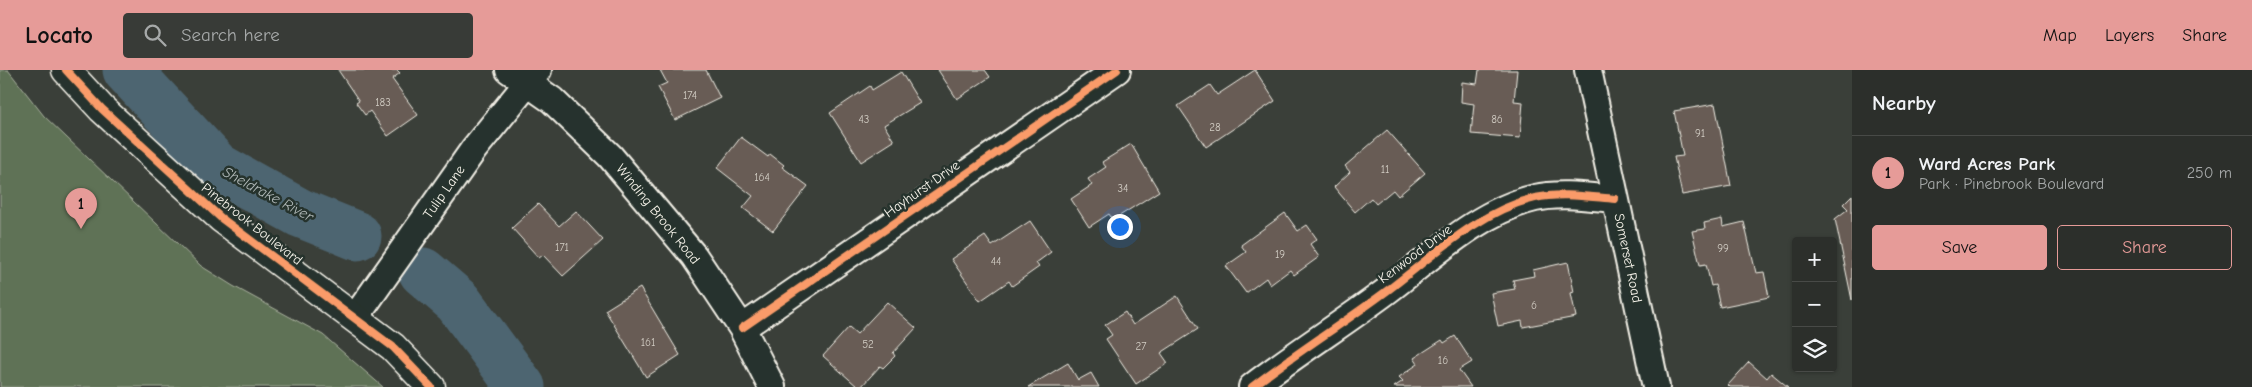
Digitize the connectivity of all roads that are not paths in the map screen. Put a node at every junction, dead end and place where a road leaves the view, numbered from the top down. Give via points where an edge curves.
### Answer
1 (66, 70) edge
2 (1117, 70) edge
3 (1588, 70) edge
4 (525, 74) edge
5 (1615, 199) junction
6 (355, 318) junction
7 (742, 328) junction
8 (431, 387) edge
9 (772, 387) edge
10 (1252, 387) edge
11 (1656, 387) edge

1 - 6 street, Pinebrook Boulevard via 102,109 221,218
2 - 7 street, Hayhurst Drive
3 - 5 street, Somerset Road
4 - 6 street, Tulip Lane
4 - 7 street, Winding Brook Road via 610,156 694,256
5 - 10 street, Kenwood Drive via 1536,198 1500,212 1467,230
5 - 11 street, Somerset Road
6 - 8 street, Pinebrook Boulevard via 393,347
7 - 9 street, Winding Brook Road

